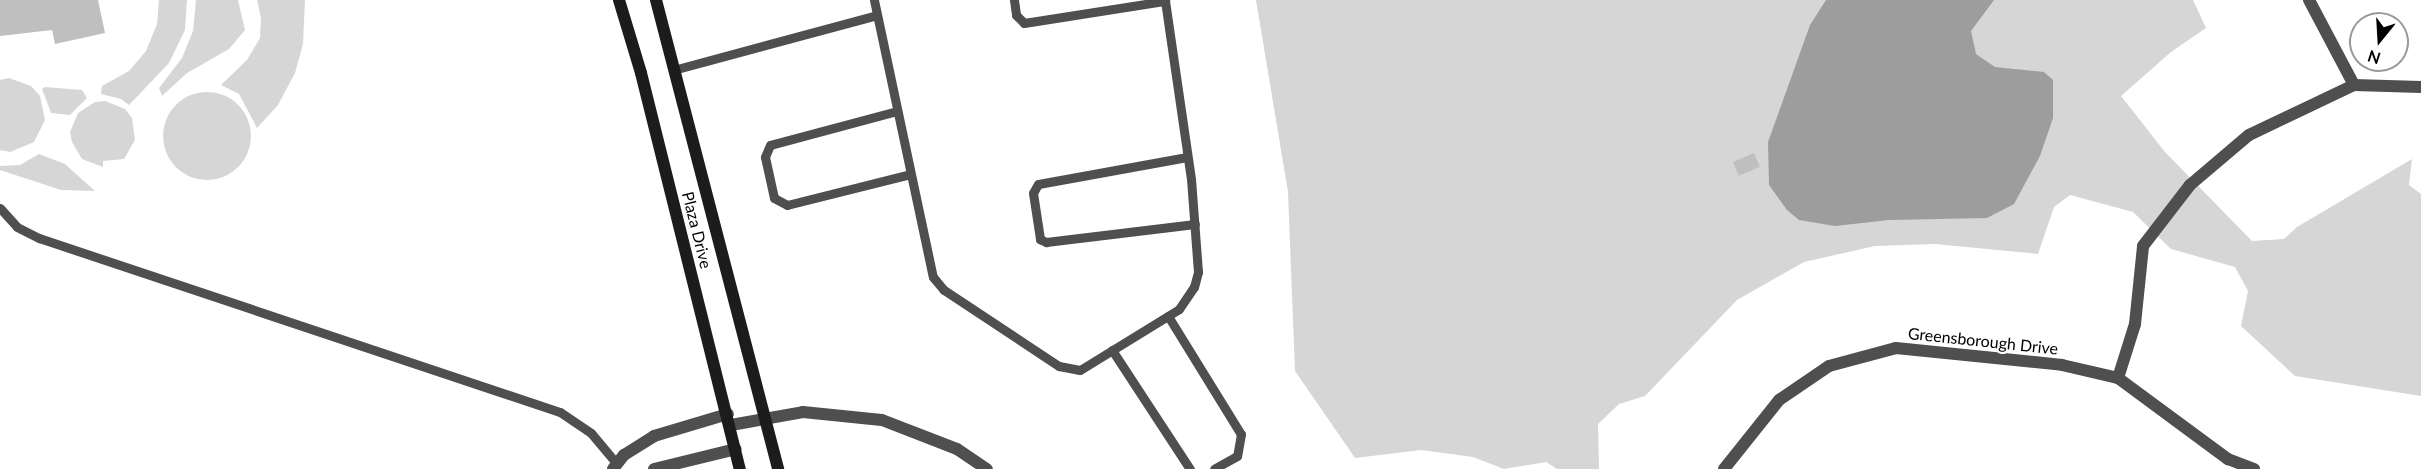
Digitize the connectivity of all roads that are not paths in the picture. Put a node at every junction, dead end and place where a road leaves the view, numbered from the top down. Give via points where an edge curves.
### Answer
1 (619, 0) edge
2 (656, 0) edge
3 (874, 0) edge
4 (1014, 0) edge
5 (1165, 0) edge
6 (2310, 0) edge
7 (877, 15) junction
8 (676, 69) junction
9 (2354, 85) junction
10 (2421, 87) edge
11 (897, 111) junction
12 (1187, 157) junction
13 (910, 174) junction
14 (0, 208) edge
15 (1196, 225) junction
16 (1168, 316) junction
17 (1112, 350) junction
18 (2118, 378) junction
19 (764, 417) junction
20 (729, 419) junction
21 (736, 449) junction
22 (615, 466) edge
23 (654, 469) edge
24 (740, 469) edge
25 (778, 469) edge
26 (987, 469) edge
27 (1190, 469) edge
28 (1214, 469) edge
29 (1724, 469) edge
30 (2254, 469) edge

1 - 20 street, Plaza Drive
2 - 8 street, Plaza Drive
3 - 7 lane
4 - 5 lane via 1016,15 1024,23
5 - 12 lane
6 - 9 street
7 - 8 lane
7 - 11 lane
8 - 19 street, Plaza Drive
9 - 10 street
9 - 18 street via 2249,135 2176,200 2143,246 2135,324
11 - 13 lane
11 - 13 lane via 770,145 765,157 774,198 787,205
12 - 15 lane
12 - 15 lane via 1038,184 1033,193 1040,239 1046,242
13 - 17 lane via 928,264 944,290 1059,366 1080,370
14 - 22 lane via 17,227 39,238 560,412 591,433
15 - 16 lane via 1198,272 1194,286 1179,309
16 - 17 lane
16 - 28 lane via 1241,434 1237,456
17 - 27 lane
18 - 29 street, Greensborough Drive via 2062,365 1896,348 1828,366 1779,400
18 - 30 street, Greensborough Drive via 2228,459
19 - 20 street
19 - 25 street, Plaza Drive
19 - 26 street via 803,412 882,420 957,449
20 - 21 street, Plaza Drive
20 - 22 street via 654,436 624,455
21 - 23 street via 673,461
21 - 24 street, Plaza Drive

